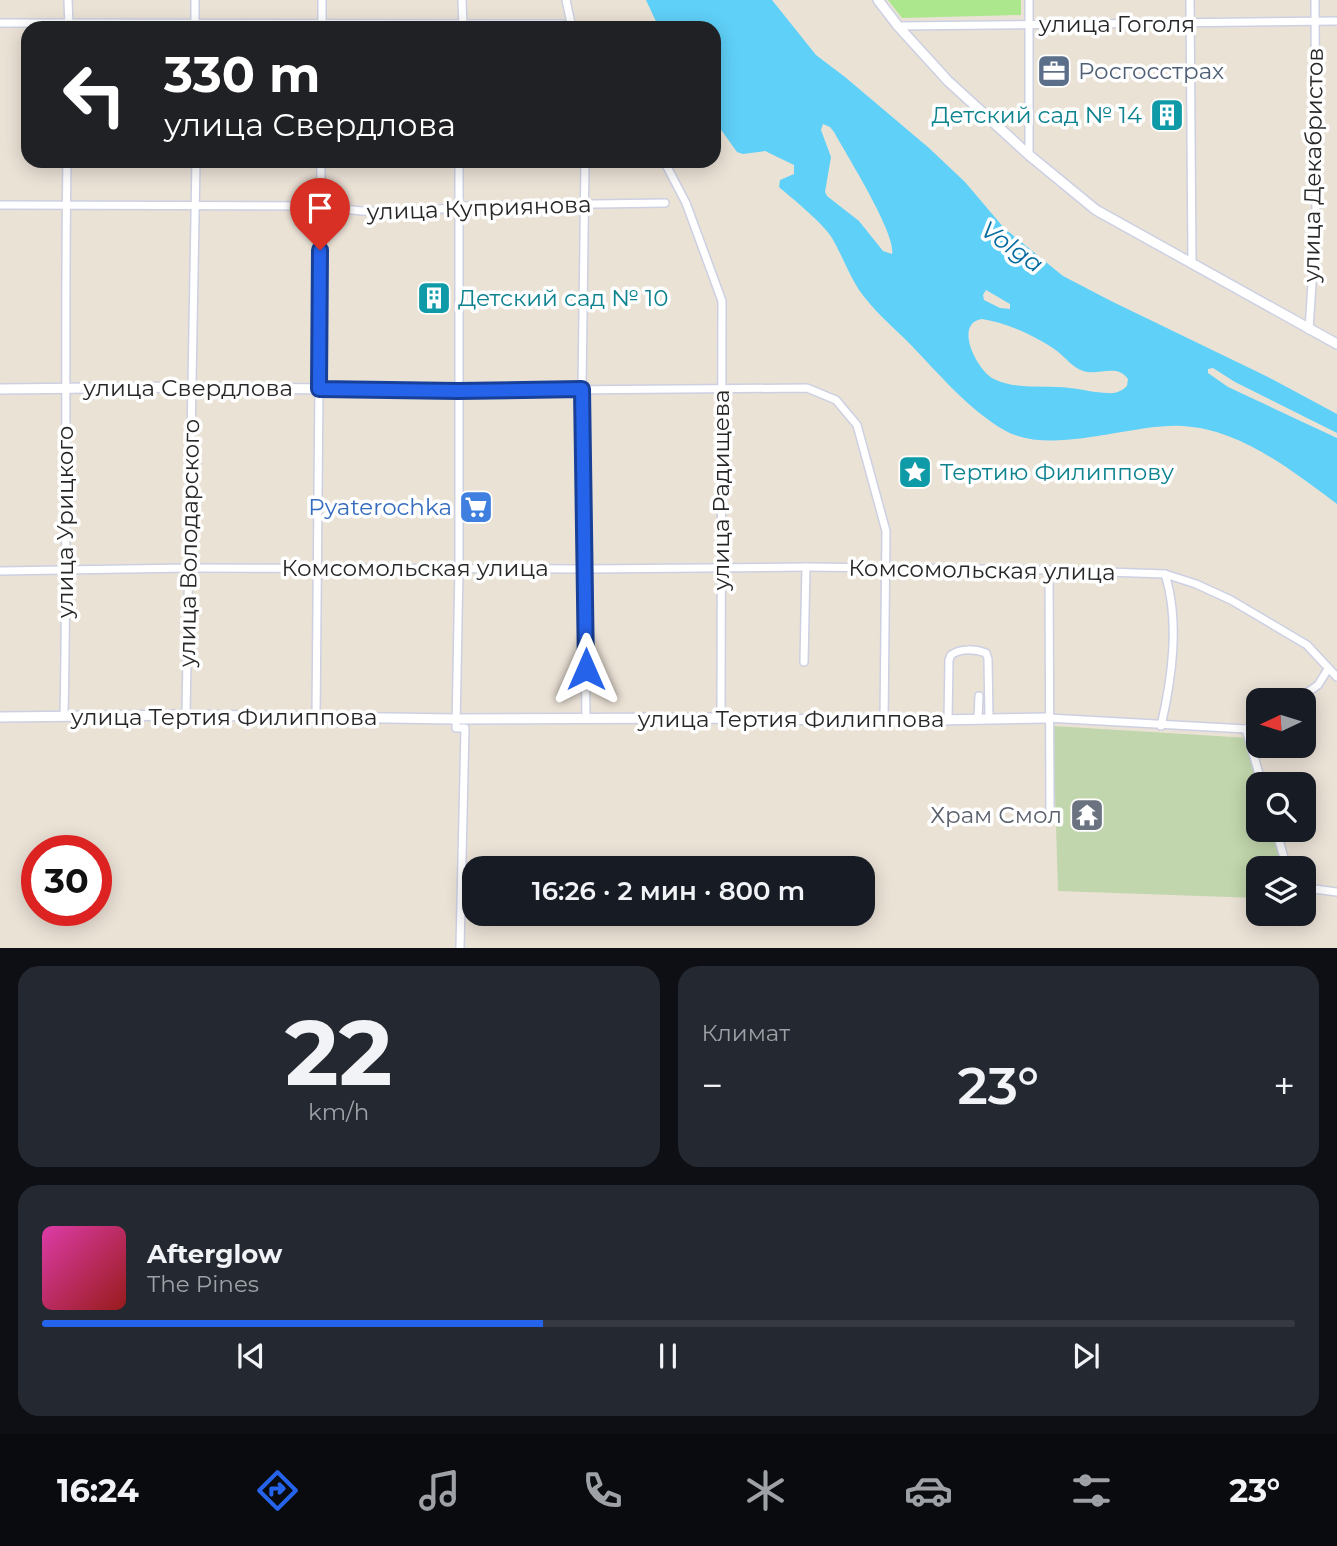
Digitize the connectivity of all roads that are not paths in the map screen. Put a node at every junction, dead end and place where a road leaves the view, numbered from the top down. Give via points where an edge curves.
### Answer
1 (68, 0) edge
2 (195, 0) edge
3 (322, 0) edge
4 (462, 0) edge
5 (566, 0) edge
6 (878, 0) edge
7 (1029, 0) edge
8 (1190, 0) edge
9 (1315, 0) edge
10 (69, 21) edge
11 (195, 21) edge
12 (322, 21) edge
13 (463, 21) edge
14 (568, 21) edge
15 (1315, 21) junction
16 (1337, 21) edge
17 (0, 23) edge
18 (21, 24) edge
19 (1029, 24) junction
20 (1190, 24) junction
21 (898, 26) junction
22 (1029, 155) junction
23 (67, 168) edge
24 (196, 168) edge
25 (321, 168) edge
26 (459, 168) edge
27 (585, 168) edge
28 (668, 168) edge
29 (665, 203) dead end
30 (0, 205) edge
31 (585, 205) junction
32 (66, 206) junction
33 (320, 206) junction
34 (458, 206) junction
35 (196, 207) junction
36 (1192, 264) junction
37 (1310, 330) junction
38 (1337, 344) edge
39 (64, 387) junction
40 (190, 387) junction
41 (0, 389) edge
42 (319, 389) junction
43 (582, 389) junction
44 (721, 389) junction
45 (458, 391) junction
46 (458, 567) junction
47 (806, 567) junction
48 (884, 567) junction
49 (190, 568) junction
50 (317, 568) junction
51 (721, 568) junction
52 (67, 569) junction
53 (586, 569) junction
54 (1049, 570) junction
55 (0, 571) edge
56 (1165, 574) junction
57 (804, 662) dead end
58 (1328, 669) junction
59 (1337, 677) edge
60 (1314, 688) edge
61 (979, 696) dead end
62 (186, 715) junction
63 (64, 716) junction
64 (0, 717) edge
65 (316, 718) junction
66 (720, 718) junction
67 (1048, 718) junction
68 (586, 719) junction
69 (983, 719) junction
70 (948, 720) junction
71 (884, 721) junction
72 (456, 722) junction
73 (1161, 726) junction
74 (1246, 729) edge
75 (1050, 812) dead end
76 (1316, 889) edge
77 (1337, 891) edge
78 (460, 947) edge

1 - 10 street
2 - 11 street
3 - 12 street
4 - 13 street
5 - 14 street
6 - 21 street
7 - 19 street
8 - 20 street
9 - 15 street, улица Декабристов
15 - 16 street, улица Гоголя
15 - 20 street, улица Гоголя
15 - 37 street, улица Декабристов via 1316,221
17 - 18 street
19 - 20 street, улица Гоголя
19 - 21 street, улица Гоголя
19 - 22 street
20 - 36 street
21 - 22 street via 948,81
22 - 36 street via 1096,210
23 - 32 street, улица Урицкого
24 - 35 street, улица Володарского
25 - 33 street
26 - 34 street
27 - 31 street
28 - 44 street, улица Радищева via 686,203 722,301
29 - 31 street, улица Куприянова
30 - 32 street, улица Куприянова
31 - 34 street, улица Куприянова
31 - 43 street
32 - 35 street, улица Куприянова
32 - 39 street, улица Урицкого
33 - 34 street, улица Куприянова via 358,212 429,213
33 - 35 street, улица Куприянова
33 - 42 street
34 - 45 street
35 - 40 street, улица Володарского
36 - 37 street
37 - 38 street
39 - 40 street, улица Свердлова
39 - 41 street, улица Свердлова
39 - 52 street, улица Урицкого
40 - 42 street, улица Свердлова
40 - 49 street, улица Володарского
42 - 45 street, улица Свердлова
42 - 50 street
43 - 44 street, улица Свердлова
43 - 45 street, улица Свердлова
43 - 53 street
44 - 48 street, улица Свердлова via 807,388 836,400 857,425 886,531
44 - 51 street, улица Радищева
45 - 46 street
46 - 50 street, Комсомольская улица
46 - 53 street, Комсомольская улица
46 - 72 street
47 - 48 street, Комсомольская улица
47 - 51 street, Комсомольская улица
47 - 57 street
48 - 54 street, Комсомольская улица
48 - 71 street
49 - 50 street, Комсомольская улица
49 - 52 street, Комсомольская улица
49 - 62 street, улица Володарского
50 - 65 street
51 - 53 street, Комсомольская улица
51 - 66 street, улица Радищева
52 - 55 street, Комсомольская улица
52 - 63 street, улица Урицкого
53 - 68 street
54 - 56 street, Комсомольская улица
54 - 67 street
56 - 58 street, Комсомольская улица via 1231,600 1307,645
56 - 73 street via 1171,593 1172,644 1170,690
58 - 59 street, Комсомольская улица
58 - 60 street
61 - 69 street
62 - 63 street, улица Тертия Филиппова
62 - 65 street, улица Тертия Филиппова
63 - 64 street, улица Тертия Филиппова
65 - 72 street, улица Тертия Филиппова
66 - 68 street, улица Тертия Филиппова
66 - 71 street, улица Тертия Филиппова
67 - 69 street, улица Тертия Филиппова
67 - 73 street, улица Тертия Филиппова
67 - 75 street
68 - 72 street, улица Тертия Филиппова
69 - 70 street, улица Тертия Филиппова
69 - 70 street via 988,659 981,651 963,650 949,660
70 - 71 street, улица Тертия Филиппова
72 - 78 street via 456,728 465,728
73 - 74 street, улица Тертия Филиппова
76 - 77 street

